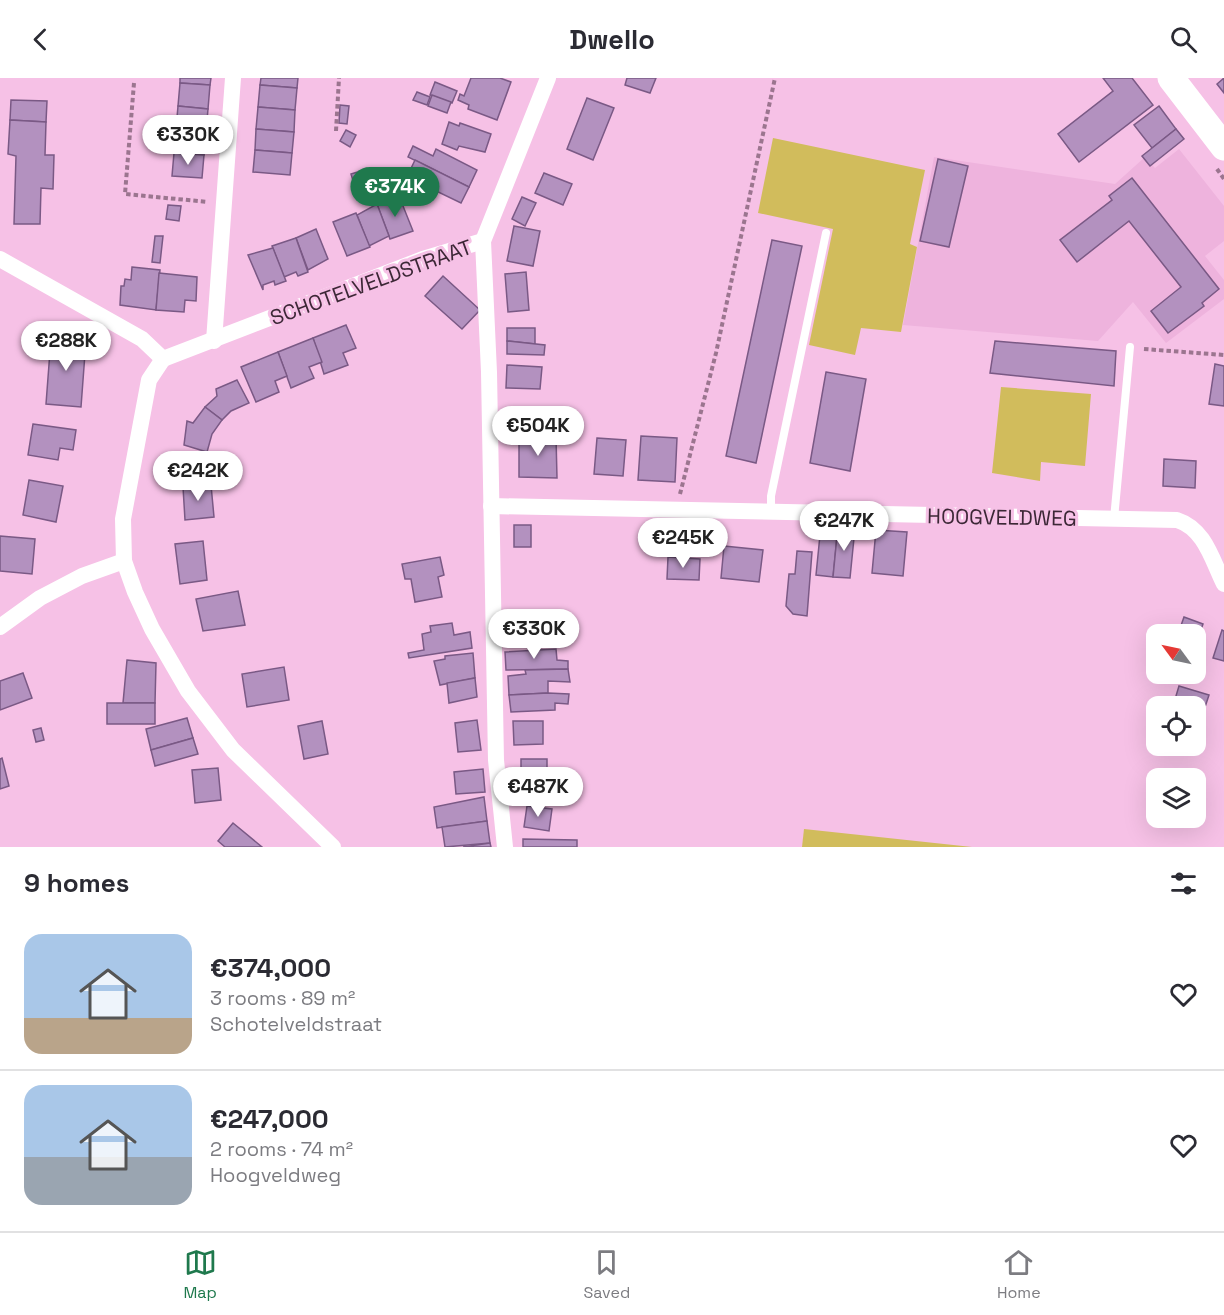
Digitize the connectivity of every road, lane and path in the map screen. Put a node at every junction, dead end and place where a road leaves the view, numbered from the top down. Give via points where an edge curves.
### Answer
1 (233, 78) edge
2 (339, 78) edge
3 (548, 78) edge
4 (775, 78) edge
5 (1171, 78) edge
6 (134, 83) dead end
7 (336, 131) dead end
8 (1224, 147) edge
9 (224, 204) junction
10 (826, 233) dead end
11 (483, 241) junction
12 (0, 260) edge
13 (214, 341) junction
14 (1130, 347) joint
15 (1224, 356) edge
16 (163, 359) junction
17 (491, 506) junction
18 (676, 509) junction
19 (771, 512) junction
20 (1113, 519) junction
21 (124, 561) junction
22 (1224, 584) edge
23 (0, 627) edge
24 (333, 847) edge
25 (506, 847) edge

1 - 9 street
2 - 7 path
3 - 11 street, SCHOTELVELDSTRAAT
4 - 18 path via 716,353
5 - 8 main road
6 - 9 path via 125,194
9 - 13 street
10 - 19 lane via 771,496
11 - 13 street, SCHOTELVELDSTRAAT via 423,259
11 - 17 street
12 - 16 street via 142,339
13 - 16 street, SCHOTELVELDSTRAAT
14 - 15 path
14 - 20 lane
16 - 21 street via 149,380 129,480 123,519
17 - 18 street, HOOGVELDWEG
17 - 25 street via 496,760
18 - 19 street, HOOGVELDWEG
19 - 20 street, HOOGVELDWEG
20 - 22 street, HOOGVELDWEG via 1187,523 1200,534
21 - 23 street via 82,576 40,598
21 - 24 street via 152,629 188,691 233,750

